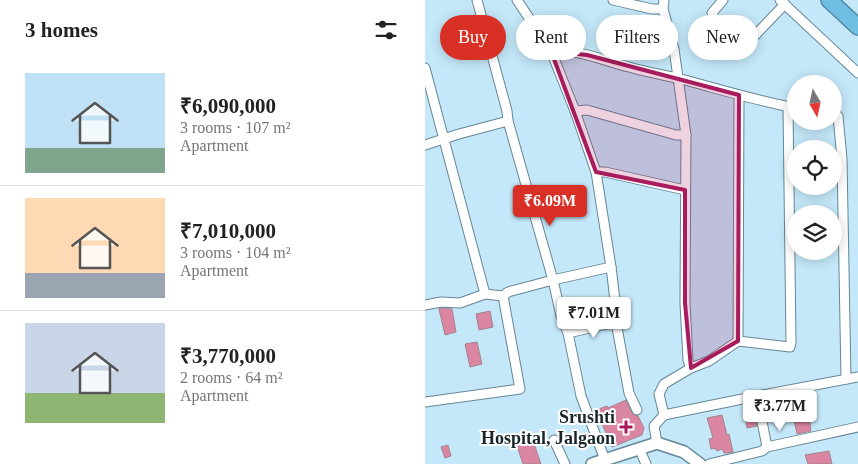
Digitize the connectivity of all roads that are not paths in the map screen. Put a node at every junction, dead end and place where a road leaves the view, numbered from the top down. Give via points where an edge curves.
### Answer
1 (477, 0) edge
2 (517, 0) edge
3 (613, 0) edge
4 (723, 0) edge
5 (829, 0) edge
6 (844, 0) edge
7 (782, 2) edge
8 (663, 4) edge
9 (858, 13) edge
10 (527, 15) edge
11 (858, 27) edge
12 (586, 55) edge
13 (555, 60) edge
14 (425, 68) edge
15 (858, 73) edge
16 (679, 78) junction
17 (739, 95) junction
18 (787, 107) edge
19 (575, 111) junction
20 (508, 121) junction
21 (792, 130) edge
22 (840, 130) edge
23 (686, 135) junction
24 (444, 139) junction
25 (425, 145) edge
26 (596, 172) junction
27 (685, 190) junction
28 (611, 267) junction
29 (553, 280) junction
30 (485, 294) junction
31 (503, 296) junction
32 (425, 305) edge
33 (615, 322) junction
34 (568, 333) junction
35 (738, 341) junction
36 (691, 368) junction
37 (858, 377) edge
38 (846, 379) junction
39 (757, 396) junction
40 (425, 402) edge
41 (637, 410) dead end
42 (664, 415) junction
43 (858, 427) edge
44 (554, 440) dead end
45 (657, 443) junction
46 (767, 447) junction
47 (639, 448) junction
48 (605, 460) junction
49 (565, 464) edge
50 (592, 464) edge
51 (646, 464) edge
52 (700, 464) edge
53 (709, 464) edge

1 - 20 street
2 - 10 street
3 - 8 street via 651,9
4 - 7 street via 712,13 717,25 741,49
5 - 11 highway
6 - 9 highway
7 - 15 street
8 - 16 street
12 - 16 street
13 - 19 street
14 - 24 street
16 - 17 street
16 - 23 street
17 - 18 street
17 - 35 street
19 - 23 street via 587,110
19 - 26 street
20 - 24 street
20 - 29 street
21 - 35 street via 791,342 789,347
22 - 38 street
23 - 27 street
24 - 25 street
24 - 30 street
26 - 27 street
26 - 28 street
27 - 36 street via 685,303
28 - 29 street
28 - 33 street
29 - 31 street
29 - 34 street
30 - 31 street
30 - 32 street via 460,303
31 - 40 street via 520,389
33 - 34 street
33 - 41 street via 629,393
34 - 48 street via 581,396
35 - 36 street via 709,361
36 - 42 street via 664,384 659,394
37 - 38 street
38 - 39 street
39 - 42 street
39 - 46 street
42 - 45 street via 654,426
43 - 46 street
44 - 49 street
45 - 47 main road
45 - 52 main road via 683,452
46 - 53 street
47 - 48 main road
47 - 51 street
48 - 50 main road

